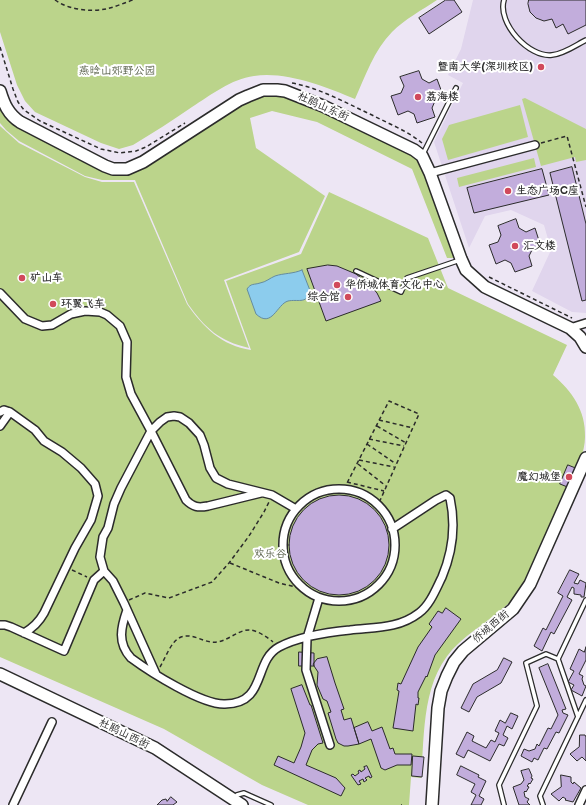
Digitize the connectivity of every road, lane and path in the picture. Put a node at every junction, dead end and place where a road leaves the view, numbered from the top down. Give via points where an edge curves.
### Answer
1 (55, 0) edge
2 (133, 0) edge
3 (504, 0) edge
4 (586, 40) edge
5 (0, 47) edge
6 (288, 82) dead end
7 (456, 88) dead end
8 (0, 91) edge
9 (190, 120) dead end
10 (535, 145) joint
11 (424, 152) junction
12 (430, 173) junction
13 (586, 206) edge
14 (461, 259) junction
15 (356, 271) dead end
16 (485, 275) dead end
17 (0, 294) edge
18 (584, 324) edge
19 (570, 328) junction
20 (586, 347) edge
21 (0, 412) edge
22 (10, 412) junction
23 (379, 420) junction
24 (0, 426) edge
25 (377, 426) junction
26 (412, 428) junction
27 (151, 431) junction
28 (369, 440) junction
29 (406, 443) junction
30 (367, 444) junction
31 (404, 446) junction
32 (586, 458) edge
33 (359, 460) junction
34 (357, 463) junction
35 (396, 464) junction
36 (395, 467) junction
37 (347, 482) junction
38 (386, 486) junction
39 (344, 489) junction
40 (384, 491) junction
41 (263, 492) junction
42 (272, 495) junction
43 (378, 505) junction
44 (296, 509) junction
45 (392, 529) junction
46 (229, 563) junction
47 (66, 568) junction
48 (104, 571) junction
49 (94, 580) junction
50 (304, 589) junction
51 (319, 598) junction
52 (586, 600) edge
53 (125, 606) junction
54 (0, 625) edge
55 (24, 633) junction
56 (307, 638) junction
57 (280, 646) junction
58 (558, 659) junction
59 (0, 674) edge
60 (156, 674) junction
61 (586, 700) edge
62 (578, 718) junction
63 (52, 722) dead end
64 (330, 745) dead end
65 (586, 790) edge
66 (238, 803) edge
67 (13, 805) edge
68 (271, 805) edge
69 (432, 805) edge
70 (504, 805) edge
71 (543, 805) edge
72 (579, 805) edge

1 - 2 path via 82,10 106,9
3 - 4 lane via 502,10 506,22 520,40 541,54 553,55
5 - 9 path via 13,89 24,110 40,121 101,149 120,153 136,151
6 - 11 path via 332,96 415,137
7 - 11 lane
8 - 11 street, 杜鹃山东街 via 7,109 14,118 113,169 135,166 239,100 256,92 271,90 294,94 414,150
10 - 12 street
10 - 13 path via 567,136
11 - 12 street
12 - 14 street
14 - 15 lane via 407,278 401,292
14 - 19 street via 466,270 485,287
16 - 18 path
17 - 27 street via 25,319 42,326 52,325 71,314 85,311 100,312 114,320 127,342 126,377 131,394
18 - 19 street
19 - 20 street
21 - 22 street
22 - 24 street
22 - 47 street via 81,468 95,484 98,496 92,520
23 - 25 path
23 - 26 path
23 - 26 path via 389,401 419,414
25 - 28 path
25 - 29 path
26 - 29 path
27 - 41 street via 167,417 180,418 189,423 200,435 210,468 216,478 228,484
27 - 41 street via 186,500 192,506 200,508
27 - 48 street via 114,504 101,547 100,557
28 - 30 path
28 - 31 path
29 - 31 path
30 - 33 path
30 - 35 path
31 - 35 path
32 - 69 street, 侨城西街 via 530,584 512,609 463,652 447,676 438,708
33 - 34 path
33 - 36 path
34 - 37 path
34 - 38 path
35 - 36 path
36 - 38 path
37 - 39 path
37 - 40 path
38 - 40 path
39 - 43 street via 355,491
39 - 44 street via 325,491 309,498
40 - 43 path
41 - 42 street
42 - 44 street
42 - 46 path via 264,512
43 - 45 street
44 - 50 street via 287,524 283,542 284,560 292,576
45 - 51 street via 395,544 393,559 387,574 377,586 364,595 350,600 334,601
45 - 56 street via 436,500 446,496 450,498 454,516 452,544 448,562 428,604 410,619 385,628 351,630
46 - 50 path via 279,583
46 - 53 path via 212,582 169,598 144,593
47 - 49 path
47 - 55 street via 38,623
48 - 49 street
48 - 53 street via 113,580
49 - 55 street via 64,651
50 - 51 street
51 - 56 street
52 - 58 lane
53 - 60 street
53 - 60 street via 121,640 126,653
54 - 55 street
56 - 57 street
56 - 64 street via 306,670
57 - 60 path via 249,630 224,641 211,642 182,636 174,641
57 - 60 street via 272,652 265,663 254,690 248,697 237,702 211,702
58 - 62 lane
58 - 70 lane via 546,654 526,663 537,706 499,785
59 - 66 street, 杜鹃山西街 via 155,748
61 - 62 lane
62 - 71 lane via 540,796
63 - 67 street
65 - 72 street
66 - 68 lane via 237,795 244,793

